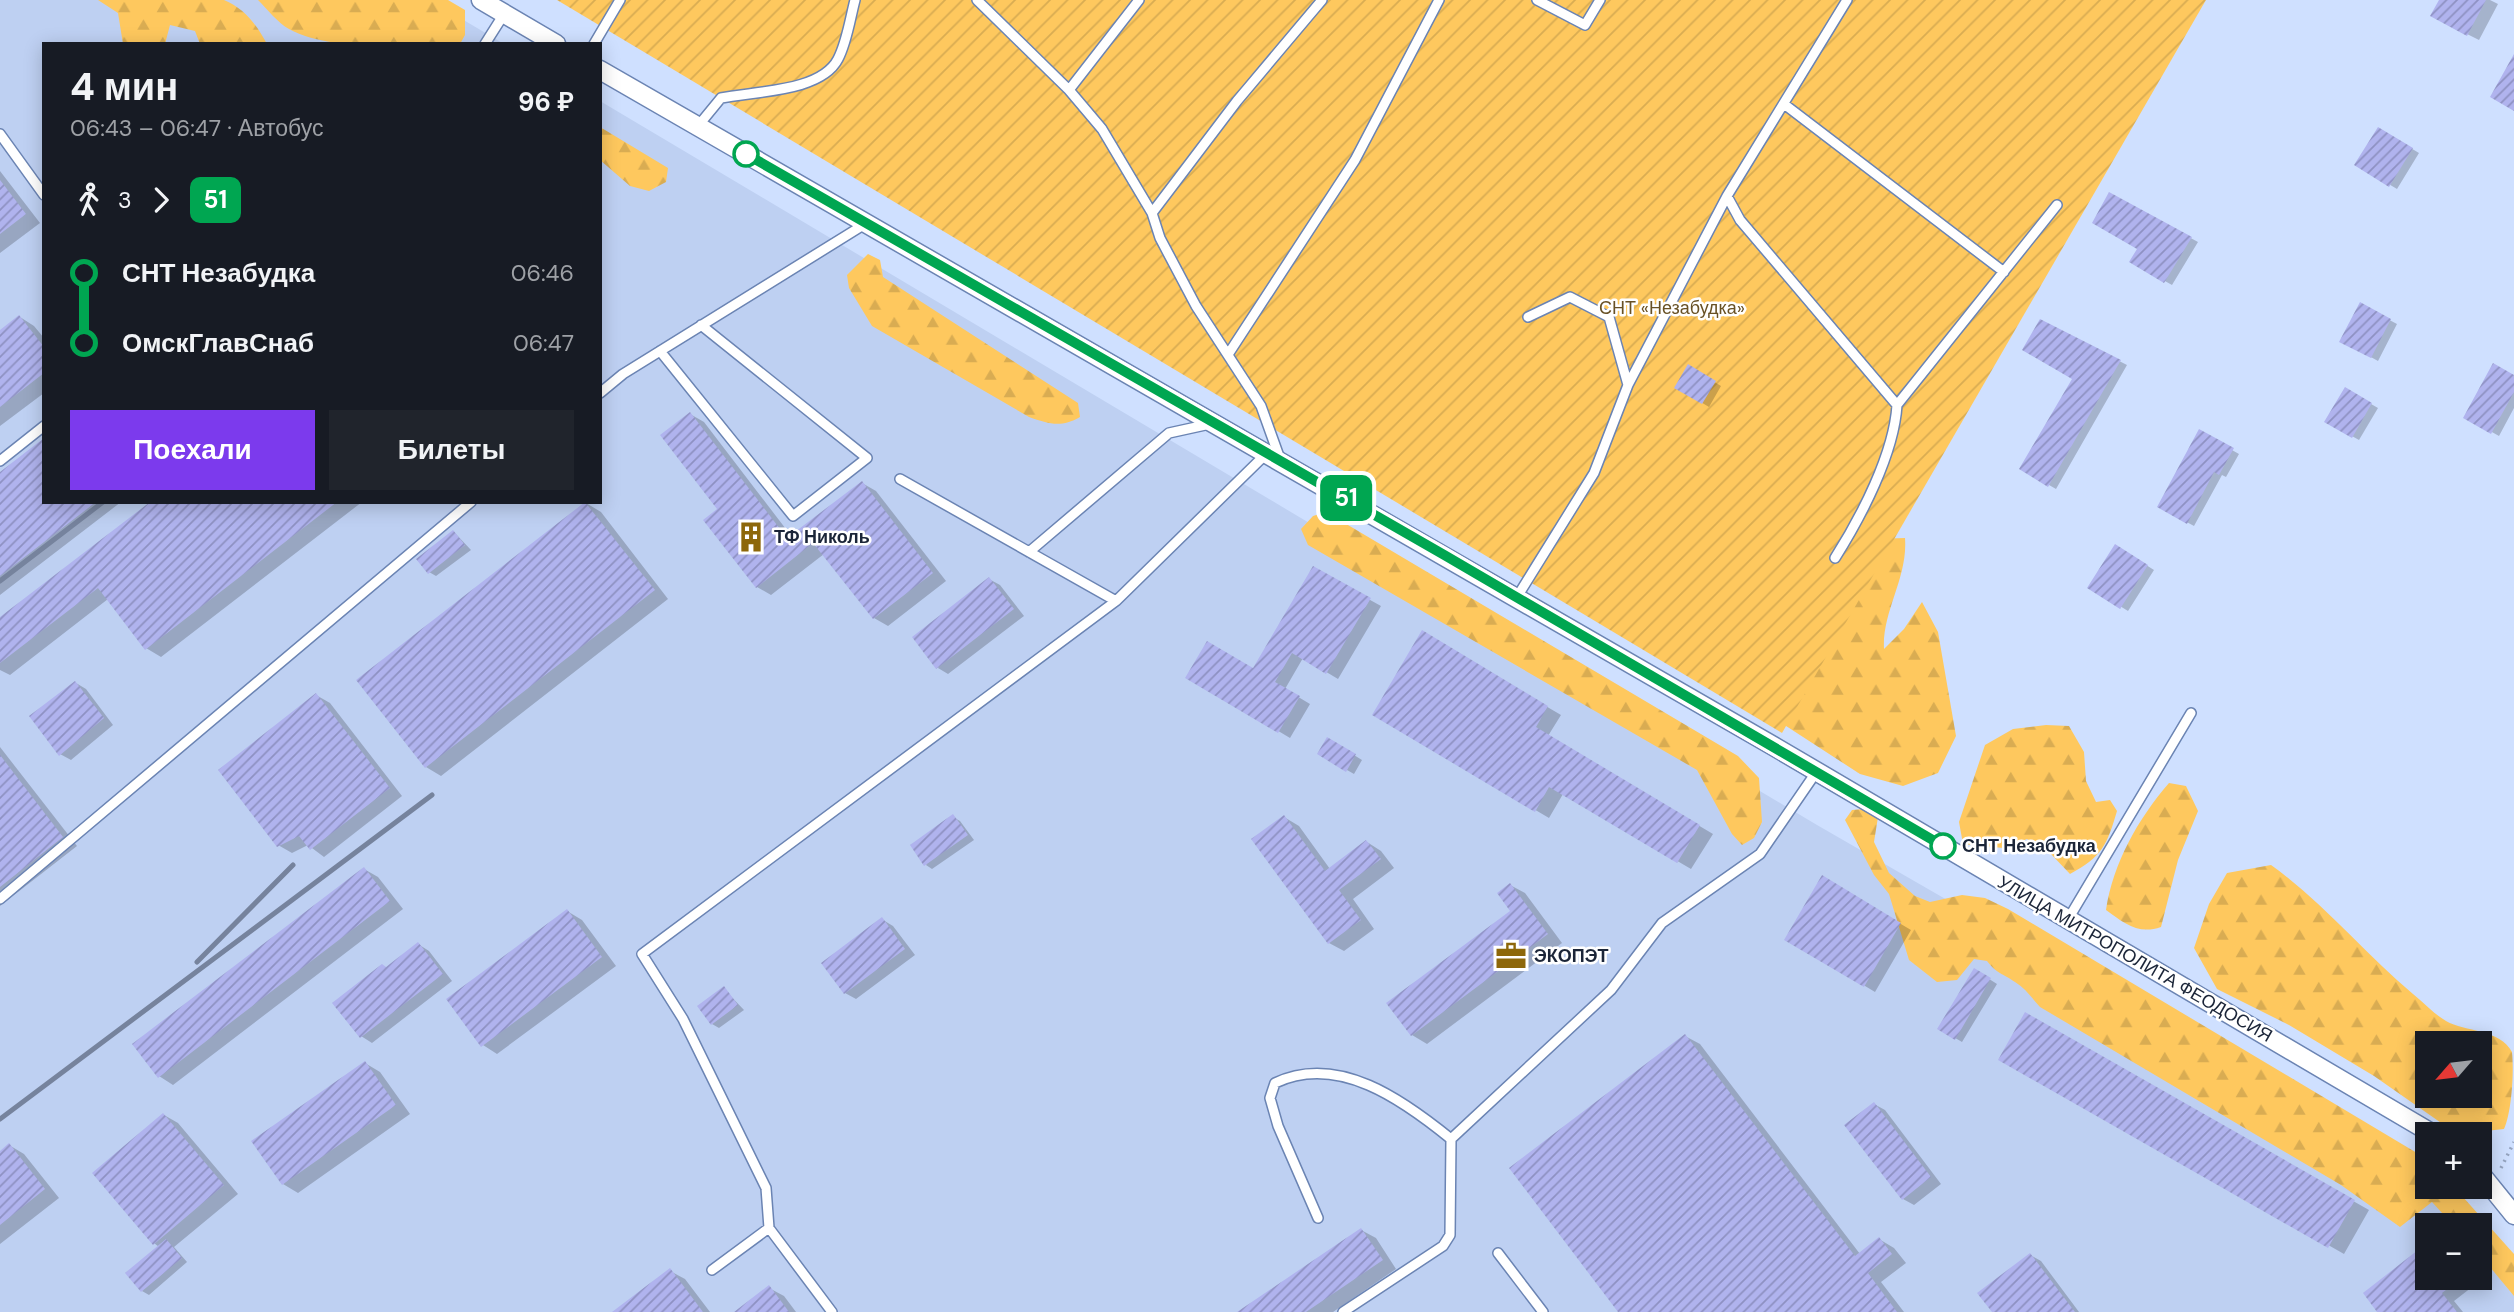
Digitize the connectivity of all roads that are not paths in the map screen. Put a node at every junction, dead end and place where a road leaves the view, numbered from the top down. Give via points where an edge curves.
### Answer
1 (481, 0) edge
2 (620, 0) edge
3 (855, 0) edge
4 (977, 0) edge
5 (1139, 0) edge
6 (1322, 0) edge
7 (1439, 0) edge
8 (1537, 0) edge
9 (1600, 0) edge
10 (1847, 0) edge
11 (504, 13) junction
12 (486, 42) edge
13 (553, 42) edge
14 (595, 42) edge
15 (602, 71) edge
16 (1069, 90) junction
17 (1784, 104) junction
18 (698, 126) junction
19 (0, 134) edge
20 (42, 192) edge
21 (1727, 196) junction
22 (2057, 205) dead end
23 (1152, 213) junction
24 (865, 224) junction
25 (2004, 272) junction
26 (1528, 317) dead end
27 (701, 325) junction
28 (660, 351) junction
29 (1229, 353) junction
30 (1628, 385) junction
31 (602, 391) edge
32 (1897, 405) junction
33 (1215, 423) junction
34 (42, 428) edge
35 (1274, 457) junction
36 (0, 461) edge
37 (900, 479) dead end
38 (469, 504) edge
39 (1029, 552) junction
40 (1835, 558) dead end
41 (1517, 597) junction
42 (1116, 601) junction
43 (2191, 713) dead end
44 (1817, 771) junction
45 (0, 899) edge
46 (2067, 921) junction
47 (2415, 1124) edge
48 (1451, 1139) junction
49 (2492, 1187) edge
50 (2514, 1215) edge
51 (1318, 1218) dead end
52 (769, 1228) junction
53 (1498, 1253) dead end
54 (712, 1270) dead end
55 (832, 1312) edge
56 (1343, 1312) edge
57 (1542, 1312) edge

1 - 11 street
2 - 14 lane
3 - 18 lane via 838,60 823,77 721,98
4 - 16 lane
5 - 16 lane
6 - 23 lane
7 - 29 lane via 1355,160
8 - 9 lane via 1585,25
10 - 17 lane
11 - 12 lane
11 - 13 street
15 - 18 street, УЛИЦА МИТРОПОЛИТА ФЕОДОСИЯ
16 - 23 lane via 1102,129
17 - 21 lane
17 - 25 lane
18 - 24 street, УЛИЦА МИТРОПОЛИТА ФЕОДОСИЯ
19 - 20 lane
21 - 30 lane
21 - 32 lane via 1740,220
22 - 25 lane
23 - 29 lane via 1196,306
24 - 27 lane
24 - 33 street, УЛИЦА МИТРОПОЛИТА ФЕОДОСИЯ
25 - 32 lane
26 - 30 lane via 1570,297 1609,317
27 - 28 lane
27 - 28 lane via 867,458 793,516
28 - 31 lane
29 - 35 lane via 1261,406
30 - 41 lane via 1594,473
32 - 40 lane via 1896,426 1873,484
33 - 35 street, УЛИЦА МИТРОПОЛИТА ФЕОДОСИЯ
33 - 39 lane via 1169,433
34 - 36 lane
35 - 41 street, УЛИЦА МИТРОПОЛИТА ФЕОДОСИЯ
35 - 42 lane
37 - 39 lane
38 - 45 lane
39 - 42 lane
41 - 44 street, УЛИЦА МИТРОПОЛИТА ФЕОДОСИЯ
42 - 52 lane via 642,954 683,1019 766,1188
43 - 46 lane
44 - 46 street, УЛИЦА МИТРОПОЛИТА ФЕОДОСИЯ
44 - 48 lane via 1760,854 1662,923 1611,990
46 - 47 street, УЛИЦА МИТРОПОЛИТА ФЕОДОСИЯ
48 - 51 lane via 1410,1106 1374,1087 1329,1073 1296,1073 1275,1083 1270,1098 1275,1117
48 - 56 lane via 1450,1235 1443,1246
49 - 50 street
52 - 54 lane
52 - 55 lane
53 - 57 lane

